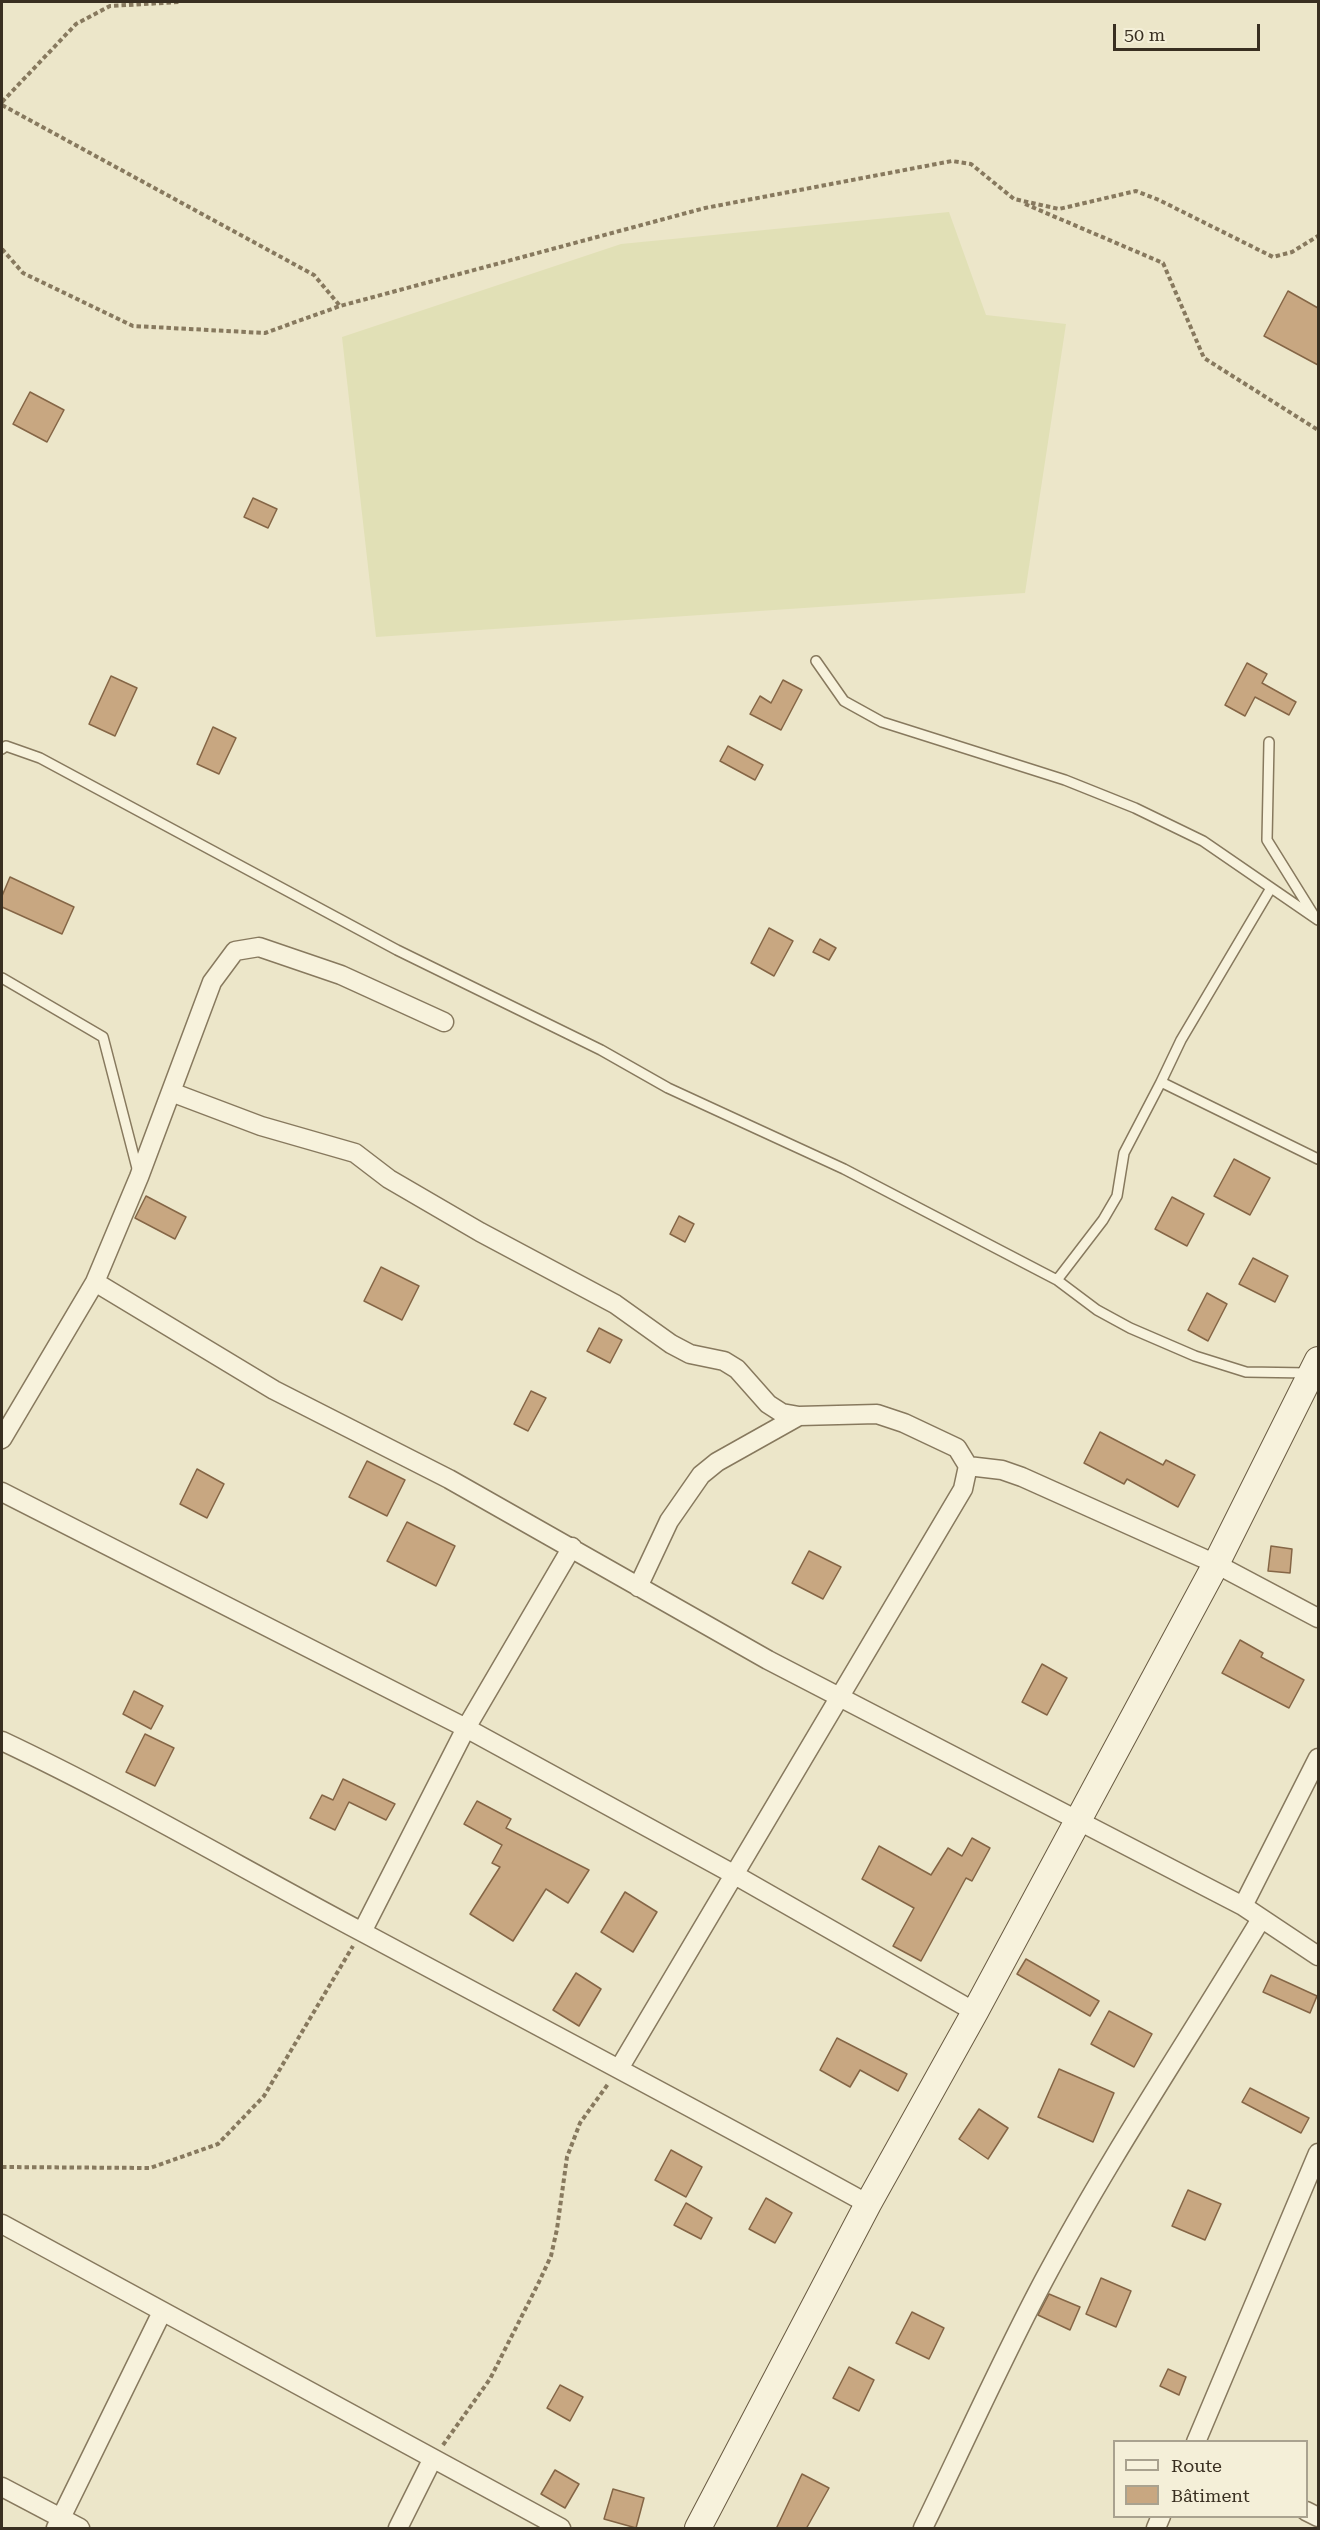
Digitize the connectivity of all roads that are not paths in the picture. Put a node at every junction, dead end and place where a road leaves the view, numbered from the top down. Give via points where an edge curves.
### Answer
1 (816, 661) dead end
2 (1269, 742) dead end
3 (2, 749) edge
4 (1271, 888) junction
5 (1317, 919) edge
6 (2, 978) edge
7 (444, 1022) dead end
8 (1161, 1082) junction
9 (171, 1092) junction
10 (1318, 1159) edge
11 (139, 1177) junction
12 (1057, 1280) junction
13 (95, 1282) junction
14 (1314, 1366) edge
15 (799, 1416) junction
16 (2, 1439) edge
17 (968, 1466) junction
18 (2, 1492) edge
19 (572, 1547) junction
20 (1216, 1564) junction
21 (638, 1587) junction
22 (1318, 1618) edge
23 (841, 1696) junction
24 (466, 1728) junction
25 (2, 1741) edge
26 (1318, 1758) edge
27 (1077, 1821) junction
28 (735, 1875) junction
29 (1243, 1906) junction
30 (1261, 1919) junction
31 (362, 1932) junction
32 (1318, 1956) edge
33 (975, 2012) junction
34 (620, 2067) junction
35 (1318, 2153) edge
36 (868, 2204) junction
37 (2, 2224) edge
38 (162, 2312) junction
39 (1197, 2440) edge
40 (432, 2460) junction
41 (2, 2487) edge
42 (59, 2524) edge
43 (80, 2529) edge
44 (398, 2529) edge
45 (561, 2529) edge
46 (698, 2529) edge
47 (923, 2529) edge

1 - 4 lane via 844,701 882,722 1065,780 1135,808 1203,841
2 - 5 lane via 1267,840
3 - 12 lane via 6,746 40,758 397,950 601,1050 668,1088 844,1169
4 - 5 lane
4 - 8 lane via 1181,1040
6 - 11 lane via 103,1037
7 - 9 street via 341,975 259,947 235,951 212,982
8 - 10 lane
8 - 12 lane via 1124,1153 1117,1196 1103,1221
9 - 11 street
9 - 15 street via 261,1126 355,1153 389,1179 480,1232 615,1304 671,1344 738,1369 768,1404 782,1413
11 - 13 street
12 - 14 lane via 1097,1310 1195,1356 1246,1372
13 - 16 street
13 - 19 street via 274,1390
14 - 20 street
15 - 17 street via 855,1413 886,1417 957,1448
15 - 21 street via 701,1475 669,1521
17 - 20 street via 1022,1477
17 - 23 street via 963,1490
18 - 24 street
19 - 21 street
19 - 24 street
20 - 22 street
20 - 27 street
21 - 23 street
23 - 27 street
23 - 28 street
24 - 28 street
24 - 31 street
25 - 31 street via 106,1791
26 - 29 street
27 - 29 street
27 - 33 street
28 - 33 street
28 - 34 street
29 - 30 street
30 - 32 street
30 - 47 street via 1119,2148 1043,2281
31 - 34 street
33 - 36 street
34 - 36 street
35 - 39 street
36 - 46 street
37 - 38 street
38 - 40 street
38 - 42 street
40 - 44 street
40 - 45 street
41 - 42 street
42 - 43 street

